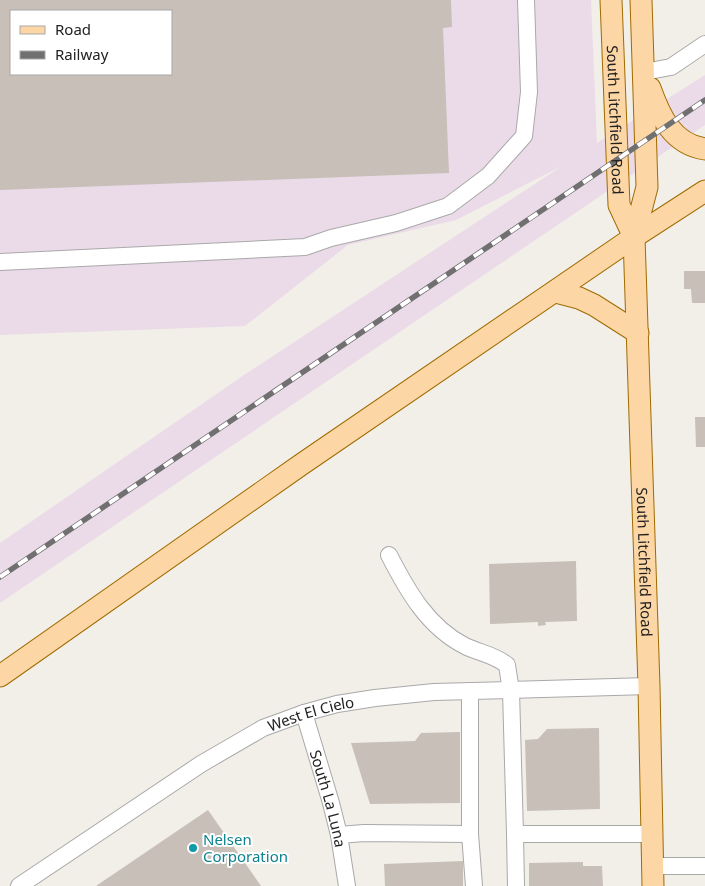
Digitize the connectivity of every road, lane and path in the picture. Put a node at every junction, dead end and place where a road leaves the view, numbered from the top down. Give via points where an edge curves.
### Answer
1 (526, 0) edge
2 (611, 0) edge
3 (642, 0) edge
4 (705, 44) edge
5 (644, 72) junction
6 (705, 149) edge
7 (705, 191) edge
8 (634, 237) junction
9 (0, 262) edge
10 (556, 292) junction
11 (638, 332) junction
12 (390, 555) dead end
13 (0, 676) edge
14 (649, 686) junction
15 (470, 691) junction
16 (511, 691) junction
17 (304, 713) junction
18 (470, 834) junction
19 (515, 834) junction
20 (652, 834) junction
21 (339, 835) junction
22 (705, 866) edge
23 (653, 876) edge
24 (19, 886) edge
25 (347, 886) edge
26 (474, 886) edge
27 (516, 886) edge

1 - 9 street via 529,92 524,136 488,176 448,206 305,248
2 - 8 main road, South Litchfield Road via 619,205
3 - 5 main road, South Litchfield Road
4 - 5 street via 670,67
5 - 6 main road via 666,126 686,143
5 - 8 main road, South Litchfield Road via 647,187
7 - 8 main road
8 - 10 main road
8 - 11 main road, South Litchfield Road
10 - 11 main road via 594,305
10 - 13 main road via 302,464
11 - 14 main road, South Litchfield Road
12 - 16 street via 401,579 428,619 465,646 499,658 507,665
14 - 16 street, West El Cielo
14 - 20 main road, South Litchfield Road
15 - 16 street, West El Cielo
15 - 17 street, West El Cielo via 375,698
15 - 18 street
16 - 19 street
17 - 21 street, South La Luna
17 - 24 street, West El Cielo via 263,728 201,764
18 - 21 street
18 - 26 street
19 - 20 street
19 - 27 street
20 - 23 main road, South Litchfield Road
21 - 25 street, South La Luna
22 - 23 street

